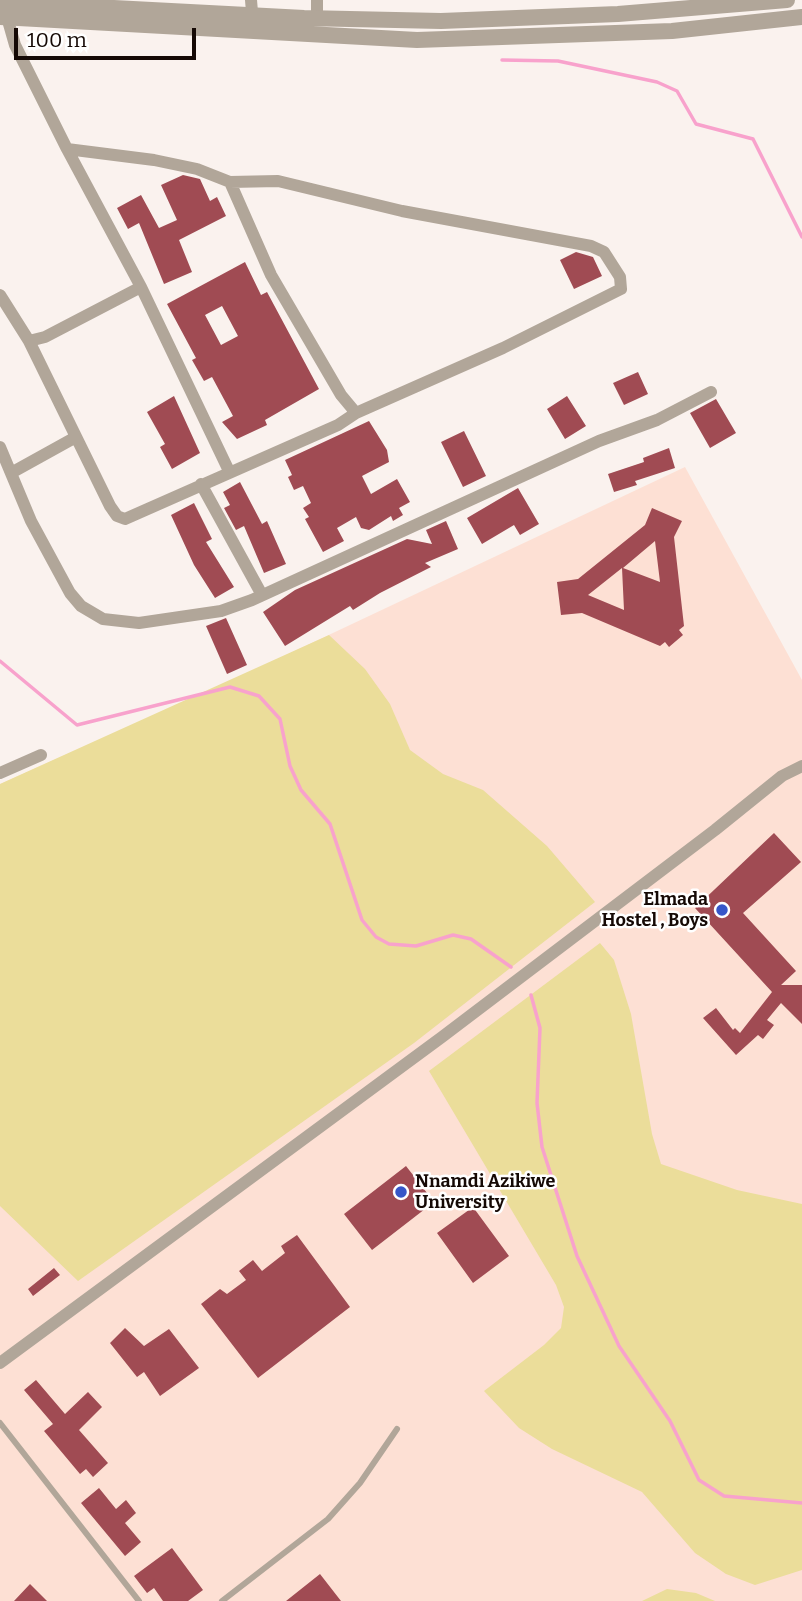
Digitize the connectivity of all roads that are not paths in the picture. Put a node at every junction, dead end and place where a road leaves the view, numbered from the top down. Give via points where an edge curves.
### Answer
1 (317, 0) edge
2 (787, 0) edge
3 (133, 5) edge
4 (253, 7) edge
5 (2, 12) edge
6 (317, 18) junction
7 (802, 18) edge
8 (252, 32) junction
9 (67, 149) junction
10 (229, 182) junction
11 (141, 287) junction
12 (0, 295) edge
13 (29, 341) junction
14 (712, 392) dead end
15 (356, 414) junction
16 (76, 437) junction
17 (0, 447) edge
18 (229, 471) junction
19 (11, 473) junction
20 (201, 484) junction
21 (261, 595) junction
22 (41, 755) dead end
23 (802, 766) edge
24 (0, 773) edge
25 (0, 1363) edge
26 (0, 1423) edge
27 (397, 1429) dead end
28 (139, 1601) edge
29 (222, 1601) edge

1 - 6 street
2 - 6 street via 618,14 441,21
3 - 4 street
3 - 5 street
4 - 6 street
4 - 8 street
5 - 8 street
5 - 9 street
7 - 8 street via 672,31 417,40
9 - 10 street via 154,160
9 - 11 street
10 - 15 street via 271,275
10 - 15 street via 278,181 402,211 590,246 604,253 620,277 621,289 612,296
11 - 13 street
11 - 18 street
12 - 13 street
13 - 16 street
14 - 21 street
15 - 18 street
16 - 19 street
16 - 20 street via 117,516 125,519
17 - 19 street
18 - 20 street
19 - 21 street via 56,571 81,606 103,619 139,623 221,611
20 - 21 street
22 - 24 street
23 - 25 street via 782,776 442,1037
26 - 28 lane
27 - 29 lane via 328,1519

